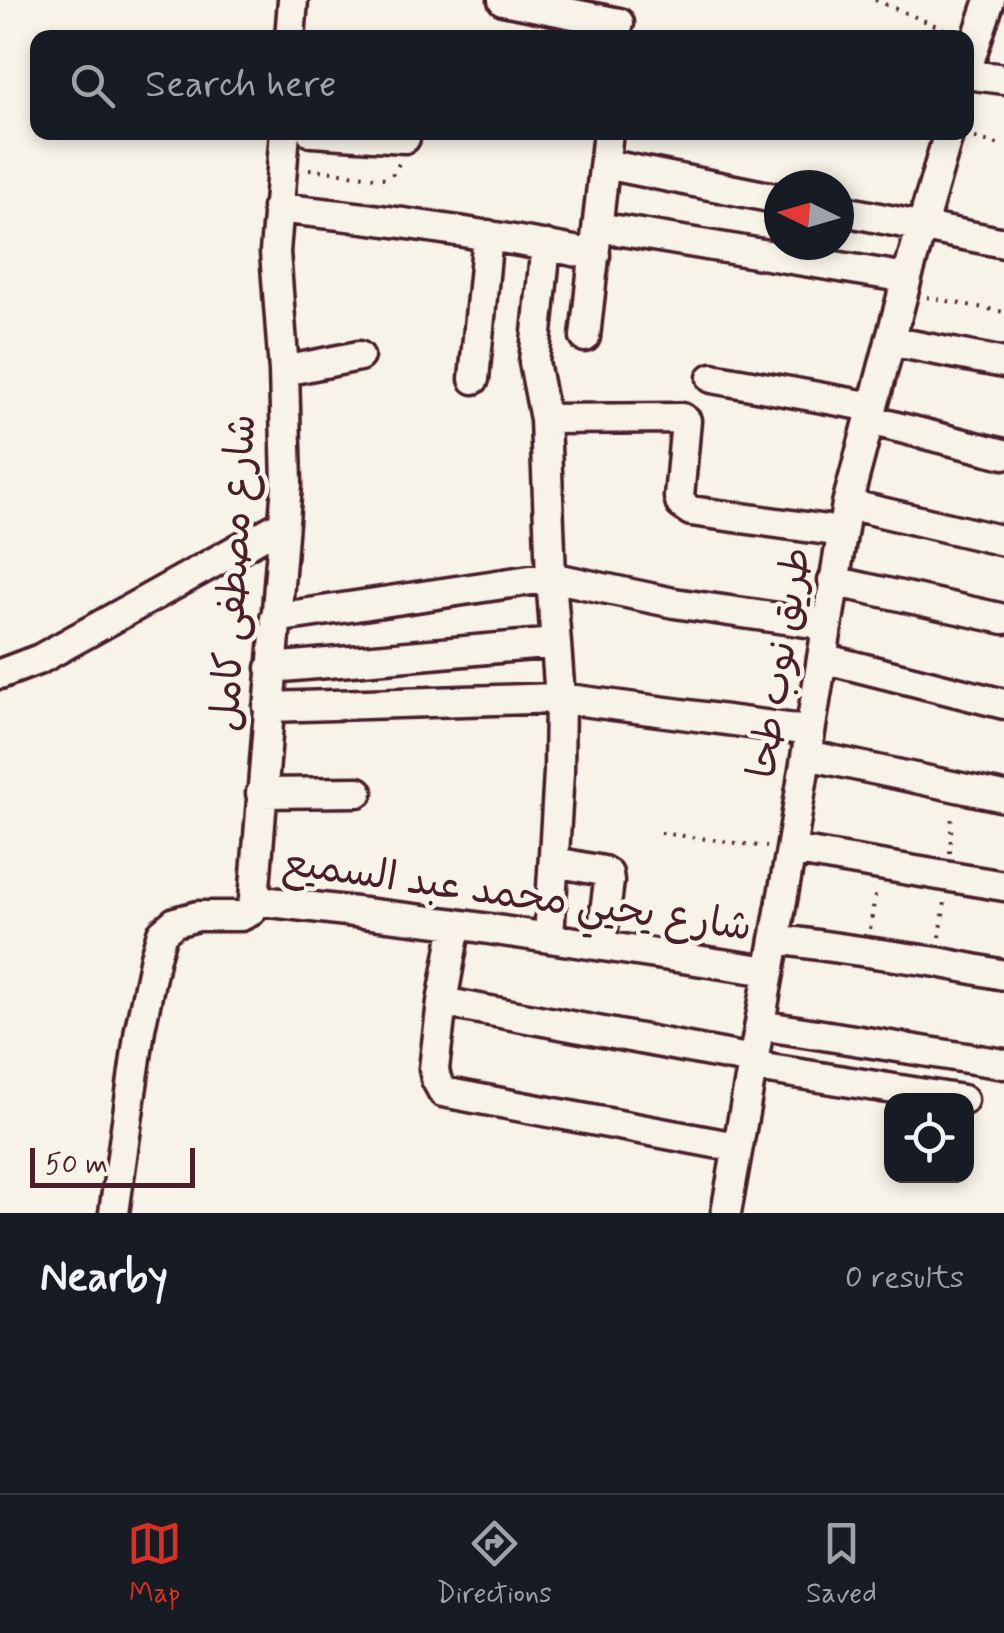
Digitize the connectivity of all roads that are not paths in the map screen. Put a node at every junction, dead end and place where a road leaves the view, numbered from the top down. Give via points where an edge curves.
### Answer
1 (293, 0) edge
2 (503, 0) edge
3 (990, 0) edge
4 (619, 20) edge
5 (291, 30) edge
6 (974, 48) edge
7 (974, 73) edge
8 (1004, 79) edge
9 (284, 140) edge
10 (607, 140) edge
11 (957, 140) edge
12 (605, 164) junction
13 (764, 195) edge
14 (277, 208) junction
15 (854, 213) edge
16 (922, 227) junction
17 (488, 234) junction
18 (596, 241) junction
19 (1004, 244) edge
20 (546, 246) junction
21 (905, 286) junction
22 (585, 338) dead end
23 (890, 341) junction
24 (359, 356) dead end
25 (1004, 362) edge
26 (284, 370) junction
27 (712, 378) dead end
28 (474, 380) dead end
29 (871, 413) junction
30 (545, 419) junction
31 (1004, 454) edge
32 (844, 518) junction
33 (284, 524) junction
34 (1004, 541) edge
35 (551, 577) junction
36 (834, 581) junction
37 (275, 618) junction
38 (1004, 619) edge
39 (827, 626) junction
40 (556, 643) junction
41 (822, 658) junction
42 (271, 668) junction
43 (0, 674) edge
44 (560, 698) junction
45 (1004, 704) edge
46 (268, 707) junction
47 (808, 743) junction
48 (358, 792) dead end
49 (261, 793) junction
50 (1004, 797) edge
51 (792, 850) junction
52 (555, 862) junction
53 (1004, 886) edge
54 (254, 900) junction
55 (456, 924) junction
56 (549, 936) junction
57 (776, 940) junction
58 (601, 944) junction
59 (770, 971) junction
60 (1004, 975) edge
61 (442, 1002) junction
62 (760, 1025) junction
63 (752, 1063) junction
64 (1004, 1064) edge
65 (921, 1093) edge
66 (736, 1146) junction
67 (114, 1213) edge
68 (727, 1213) edge

1 - 5 street
2 - 4 street
3 - 6 street
7 - 8 street
9 - 14 street, شارع مصطفى كامل
10 - 12 street
11 - 16 street, طريق نوب طحا
12 - 13 street
12 - 18 street
14 - 17 street
14 - 26 street, شارع مصطفى كامل
15 - 16 street
16 - 19 street
16 - 21 street, طريق نوب طحا
17 - 20 street
17 - 28 street
18 - 20 street
18 - 21 street
18 - 22 street
20 - 30 street via 534,362
21 - 23 street, طريق نوب طحا
23 - 25 street
23 - 29 street, طريق نوب طحا
24 - 26 street
26 - 33 street, شارع مصطفى كامل
27 - 29 street
29 - 31 street
29 - 32 street, طريق نوب طحا
30 - 32 street via 682,418 679,497 690,511
30 - 35 street
32 - 34 street
32 - 36 street, طريق نوب طحا
33 - 37 street, شارع مصطفى كامل
33 - 43 street via 40,659
35 - 37 street
35 - 39 street via 674,604
35 - 40 street
36 - 38 street
36 - 39 street, طريق نوب طحا
37 - 42 street, شارع مصطفى كامل
39 - 41 street, طريق نوب طحا
40 - 42 street
40 - 44 street
41 - 45 street
41 - 47 street, طريق نوب طحا
42 - 46 street, شارع مصطفى كامل
44 - 46 street
44 - 47 street
44 - 52 street
46 - 49 street, شارع مصطفى كامل
47 - 50 street
47 - 51 street, طريق نوب طحا
48 - 49 street
49 - 54 street, شارع مصطفى كامل
51 - 53 street
51 - 57 street, طريق نوب طحا
52 - 56 street
52 - 58 street via 608,874
54 - 55 street, شارع يحيي محمد عبد السميع
54 - 67 street via 240,916 198,916 162,933 140,1029
55 - 56 street, شارع يحيي محمد عبد السميع
55 - 61 street
56 - 58 street, شارع يحيي محمد عبد السميع
57 - 59 street, طريق نوب طحا
57 - 60 street
58 - 59 street, شارع يحيي محمد عبد السميع
59 - 62 street, طريق نوب طحا
61 - 63 street
61 - 66 street via 434,1070 452,1096
62 - 63 street, طريق نوب طحا
62 - 64 street
63 - 65 street
63 - 66 street, طريق نوب طحا
66 - 68 street, طريق نوب طحا

